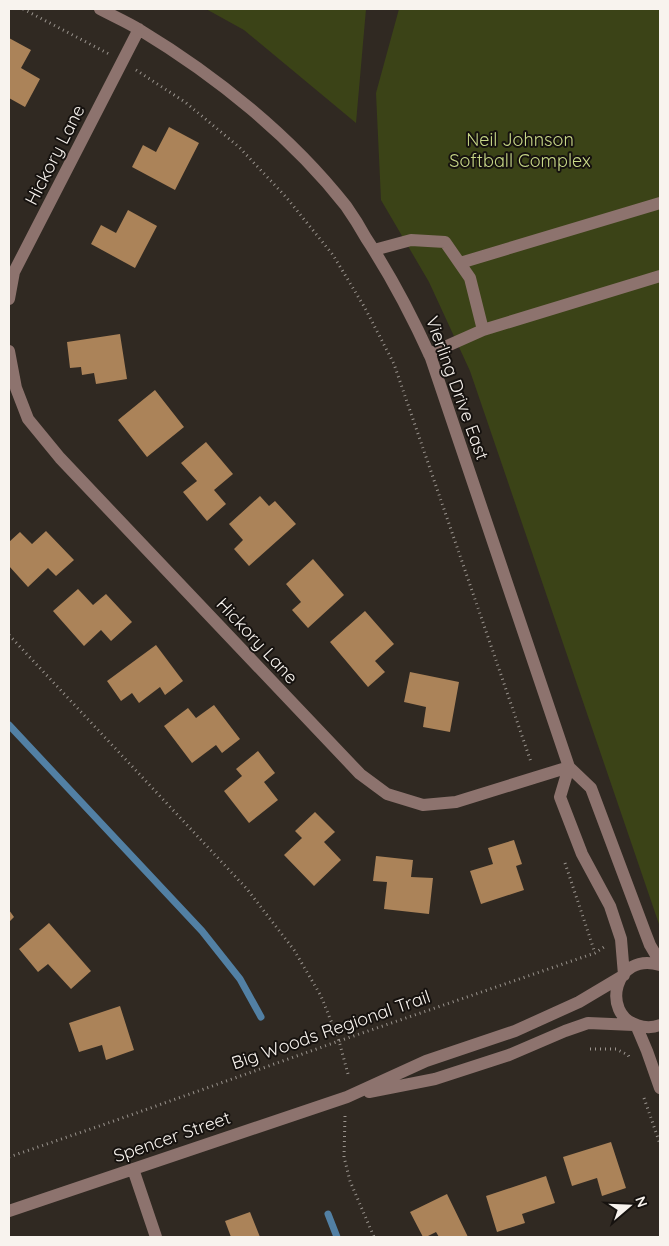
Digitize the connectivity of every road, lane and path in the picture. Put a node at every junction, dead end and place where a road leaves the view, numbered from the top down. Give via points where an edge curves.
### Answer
1 (23, 9) edge
2 (100, 9) edge
3 (139, 29) junction
4 (122, 61) junction
5 (660, 203) edge
6 (374, 250) junction
7 (460, 263) junction
8 (660, 276) edge
9 (9, 299) edge
10 (483, 330) junction
11 (9, 351) edge
12 (429, 354) junction
13 (9, 635) edge
14 (569, 767) junction
15 (536, 778) junction
16 (564, 861) dead end
17 (622, 939) junction
18 (595, 953) junction
19 (660, 964) edge
20 (622, 976) junction
21 (660, 1024) edge
22 (635, 1025) junction
23 (339, 1041) junction
24 (590, 1049) dead end
25 (631, 1062) dead end
26 (660, 1088) edge
27 (643, 1093) dead end
28 (347, 1097) junction
29 (660, 1144) edge
30 (9, 1157) edge
31 (133, 1169) junction
32 (9, 1211) edge
33 (156, 1237) edge
34 (374, 1237) edge

1 - 4 path
2 - 3 street, Vierling Drive East
3 - 4 street, Hickory Lane
3 - 6 street, Vierling Drive East via 258,114 307,161 347,207
4 - 9 street, Hickory Lane via 14,272
4 - 15 path via 185,102 239,147 286,196 333,255 365,308 394,364
5 - 7 street
6 - 7 street via 411,240 445,242
6 - 12 street, Vierling Drive East via 410,312
7 - 10 street via 470,278
8 - 10 street
10 - 12 street
11 - 15 street, Hickory Lane via 16,388 28,419 60,458 360,774 387,794 423,805 456,802
12 - 14 street, Vierling Drive East
13 - 23 path via 247,889 294,950 321,996
14 - 15 street, Hickory Lane
14 - 17 street via 560,797 582,854 610,906
14 - 19 street, Vierling Drive East via 591,788 647,939
16 - 18 path
17 - 18 path, Big Woods Regional Trail via 610,942
17 - 20 street
18 - 23 path, Big Woods Regional Trail
19 - 20 street, Spencer Street via 639,964
20 - 22 street via 616,998 625,1018
20 - 28 street, Spencer Street via 580,1002 515,1031 426,1061
21 - 22 street, Spencer Street via 655,1027
22 - 26 street
22 - 28 street, Spencer Street via 588,1022 509,1055 436,1080
23 - 28 path via 348,1074
23 - 30 path, Big Woods Regional Trail
24 - 25 path via 616,1049 628,1055
27 - 29 path
28 - 31 street, Spencer Street
28 - 34 path via 344,1157 350,1181
31 - 32 street, Spencer Street
31 - 33 street

